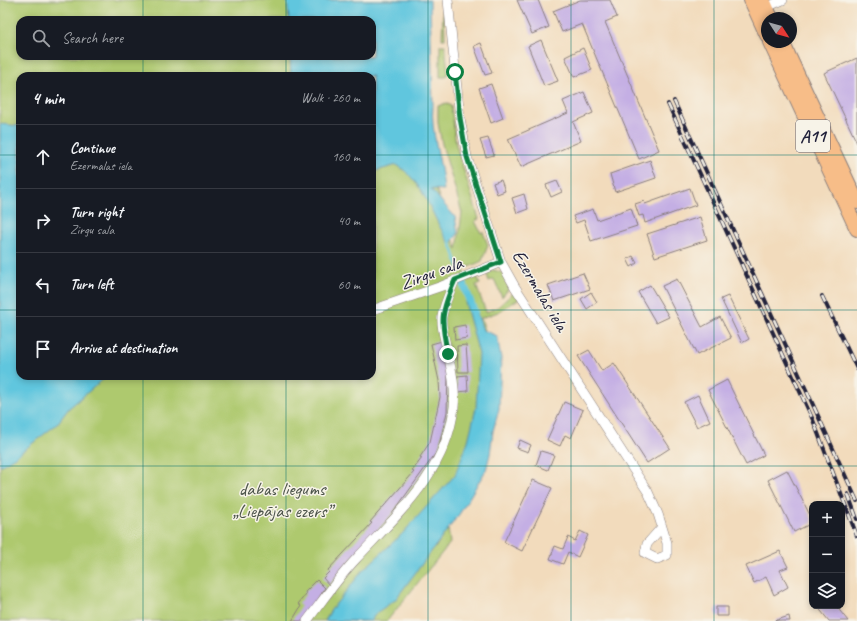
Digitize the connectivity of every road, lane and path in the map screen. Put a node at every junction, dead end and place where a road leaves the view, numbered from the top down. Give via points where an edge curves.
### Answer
1 (448, 0) edge
2 (751, 0) edge
3 (783, 0) edge
4 (767, 8) edge
5 (761, 22) edge
6 (773, 48) edge
7 (785, 48) edge
8 (857, 202) edge
9 (857, 229) edge
10 (501, 262) junction
11 (455, 280) junction
12 (376, 309) edge
13 (662, 527) dead end
14 (308, 621) edge

1 - 10 street, Ezermalas iela via 463,140
2 - 5 highway
3 - 4 street
6 - 9 highway, A11
7 - 8 highway, A11
10 - 11 street, Zirgu sala
10 - 13 street, Ezermalas iela via 648,492
11 - 12 street, Zirgu sala
11 - 14 street via 442,316 442,328 454,386 454,406 445,444 419,490 402,512 342,575

